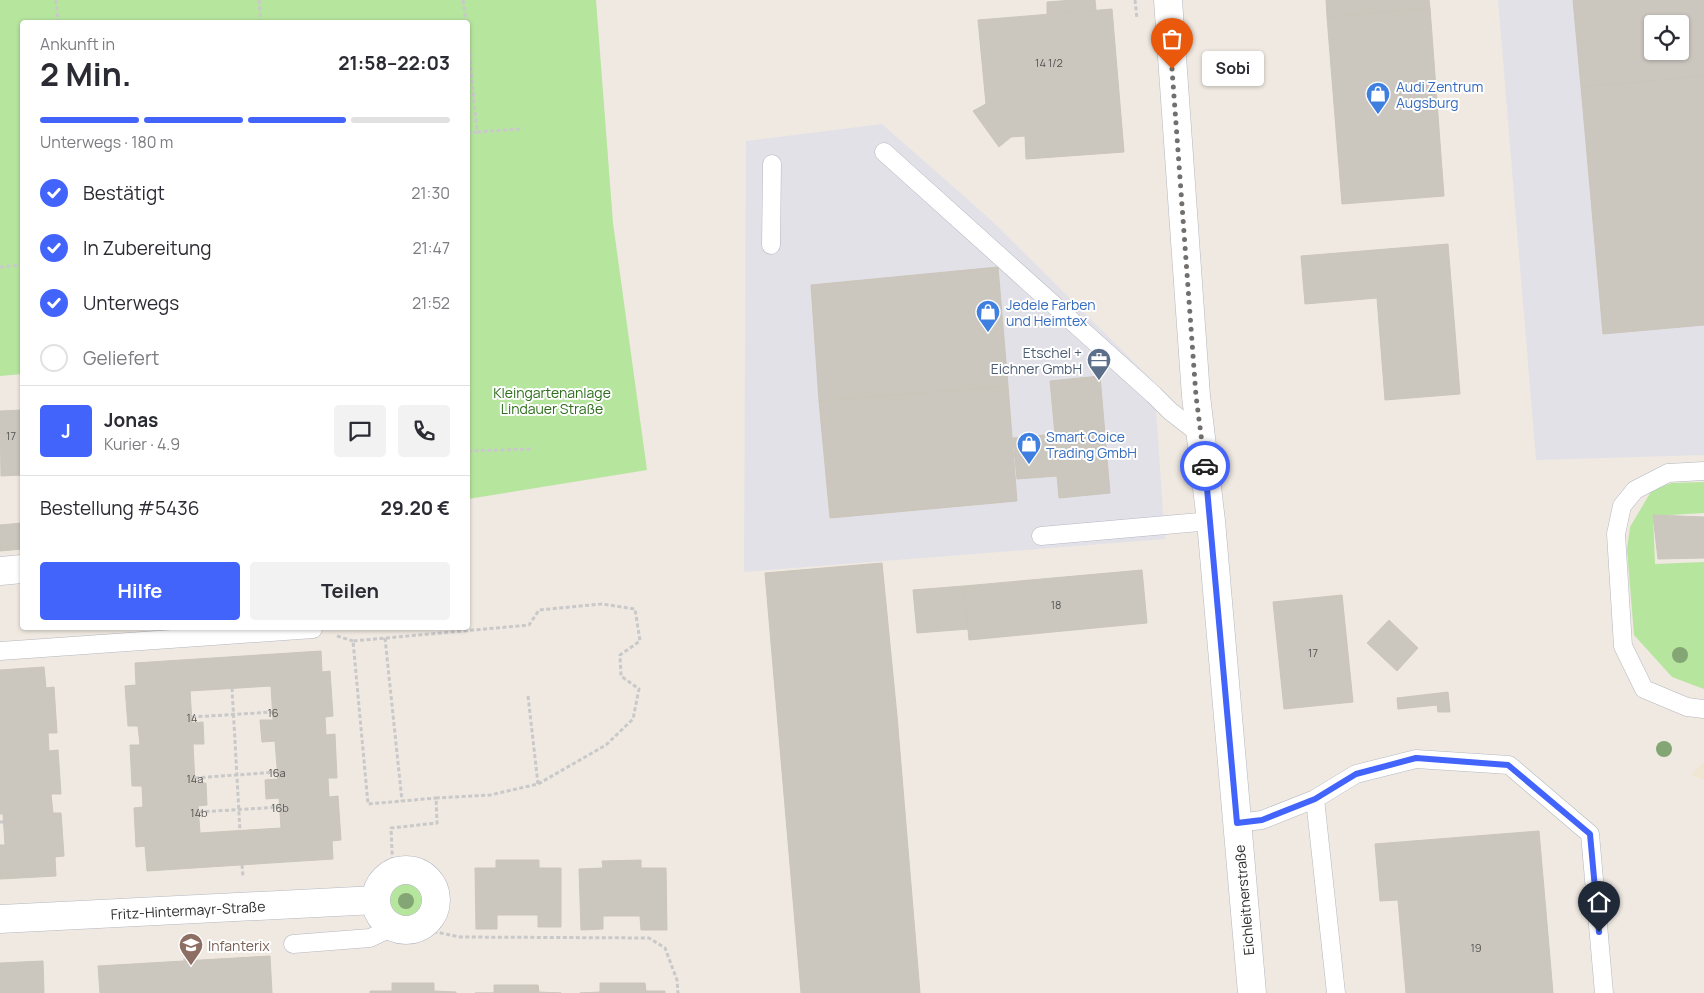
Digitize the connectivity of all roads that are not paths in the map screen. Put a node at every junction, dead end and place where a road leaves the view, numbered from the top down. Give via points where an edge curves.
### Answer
1 (1168, 0) edge
2 (884, 152) dead end
3 (772, 164) dead end
4 (771, 245) dead end
5 (1202, 436) junction
6 (1704, 471) edge
7 (1211, 521) junction
8 (1041, 536) dead end
9 (20, 569) edge
10 (0, 571) edge
11 (299, 630) edge
12 (0, 651) edge
13 (1704, 709) edge
14 (1315, 799) junction
15 (1237, 823) junction
16 (376, 900) junction
17 (0, 919) edge
18 (393, 927) junction
19 (293, 944) dead end
20 (1252, 993) edge
21 (1336, 993) edge
22 (1604, 993) edge

1 - 5 main road, Eichleitnerstraße via 1195,387
2 - 5 lane via 1170,411
3 - 4 lane
5 - 7 main road, Eichleitnerstraße
6 - 13 lane via 1668,473 1635,490 1622,506 1616,534 1623,646 1644,689 1687,707
7 - 8 lane
7 - 15 main road, Eichleitnerstraße
9 - 10 main road
11 - 12 lane
14 - 15 lane via 1262,820
14 - 21 lane
14 - 22 lane via 1356,774 1416,758 1508,765 1590,834
15 - 20 main road, Eichleitnerstraße
16 - 17 main road, Fritz-Hintermayr-Straße
16 - 18 main road via 385,922
16 - 18 main road via 385,879 402,871 420,874 434,889 436,899 429,919 412,930
18 - 19 lane via 370,938

